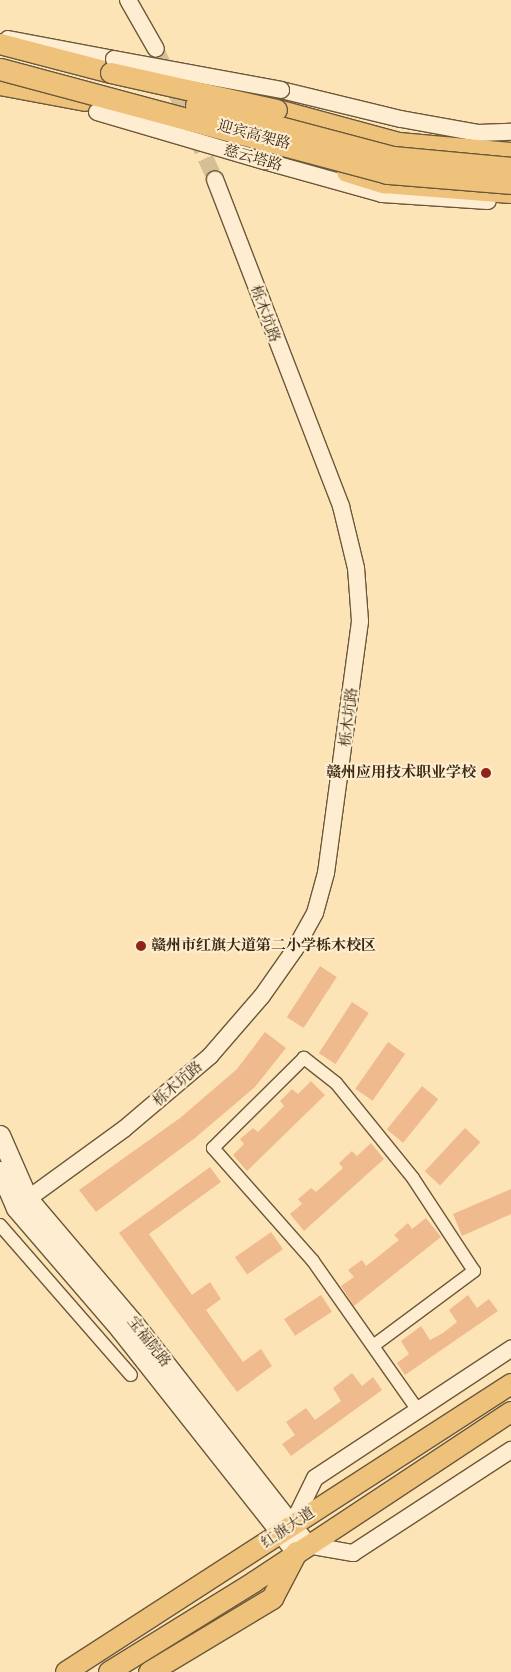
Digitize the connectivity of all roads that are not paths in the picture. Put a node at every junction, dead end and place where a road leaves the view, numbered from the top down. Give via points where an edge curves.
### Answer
1 (128, 0) edge
2 (0, 38) edge
3 (0, 44) edge
4 (156, 49) tunnel mouth
5 (0, 55) edge
6 (112, 66) junction
7 (0, 69) edge
8 (0, 86) edge
9 (511, 132) edge
10 (511, 153) edge
11 (265, 155) junction
12 (511, 168) edge
13 (214, 179) tunnel mouth
14 (511, 183) edge
15 (511, 193) edge
16 (511, 202) edge
17 (0, 1135) edge
18 (0, 1171) edge
19 (22, 1203) junction
20 (0, 1225) edge
21 (373, 1346) junction
22 (511, 1349) edge
23 (130, 1375) dead end
24 (511, 1384) edge
25 (417, 1410) junction
26 (511, 1412) edge
27 (511, 1450) edge
28 (286, 1528) junction
29 (302, 1549) junction
30 (66, 1672) edge
31 (109, 1672) edge
32 (149, 1672) edge

1 - 4 street
2 - 6 street via 39,42
3 - 6 main road
5 - 12 highway, 迎宾高架路, bridge via 393,157
6 - 9 street, bridge via 281,90 478,133
6 - 10 main road, bridge via 399,143
7 - 14 highway, 迎宾高架路, bridge via 387,173
8 - 11 main road, 慈云塔路 via 98,108
11 - 15 main road, 慈云塔路 via 384,183
11 - 16 street, 慈云塔路 via 382,194
13 - 19 street, 栎木坑路 via 341,506 356,568 358,638 328,864 314,913 295,949 262,996 210,1056 155,1104
17 - 19 main road, 宝福院路
18 - 19 main road, 宝福院路
19 - 28 main road, 宝福院路 via 132,1321
20 - 23 street
21 - 21 street via 282,1221 213,1148 304,1058 336,1083 413,1178 474,1271
21 - 25 street
22 - 25 street
24 - 28 main road, 红旗大道
25 - 28 street via 315,1478
26 - 29 main road, 红旗大道
27 - 29 street via 353,1554
28 - 29 main road, 宝福院路
28 - 30 main road, 红旗大道
29 - 31 main road, 红旗大道
29 - 32 highway via 272,1598

